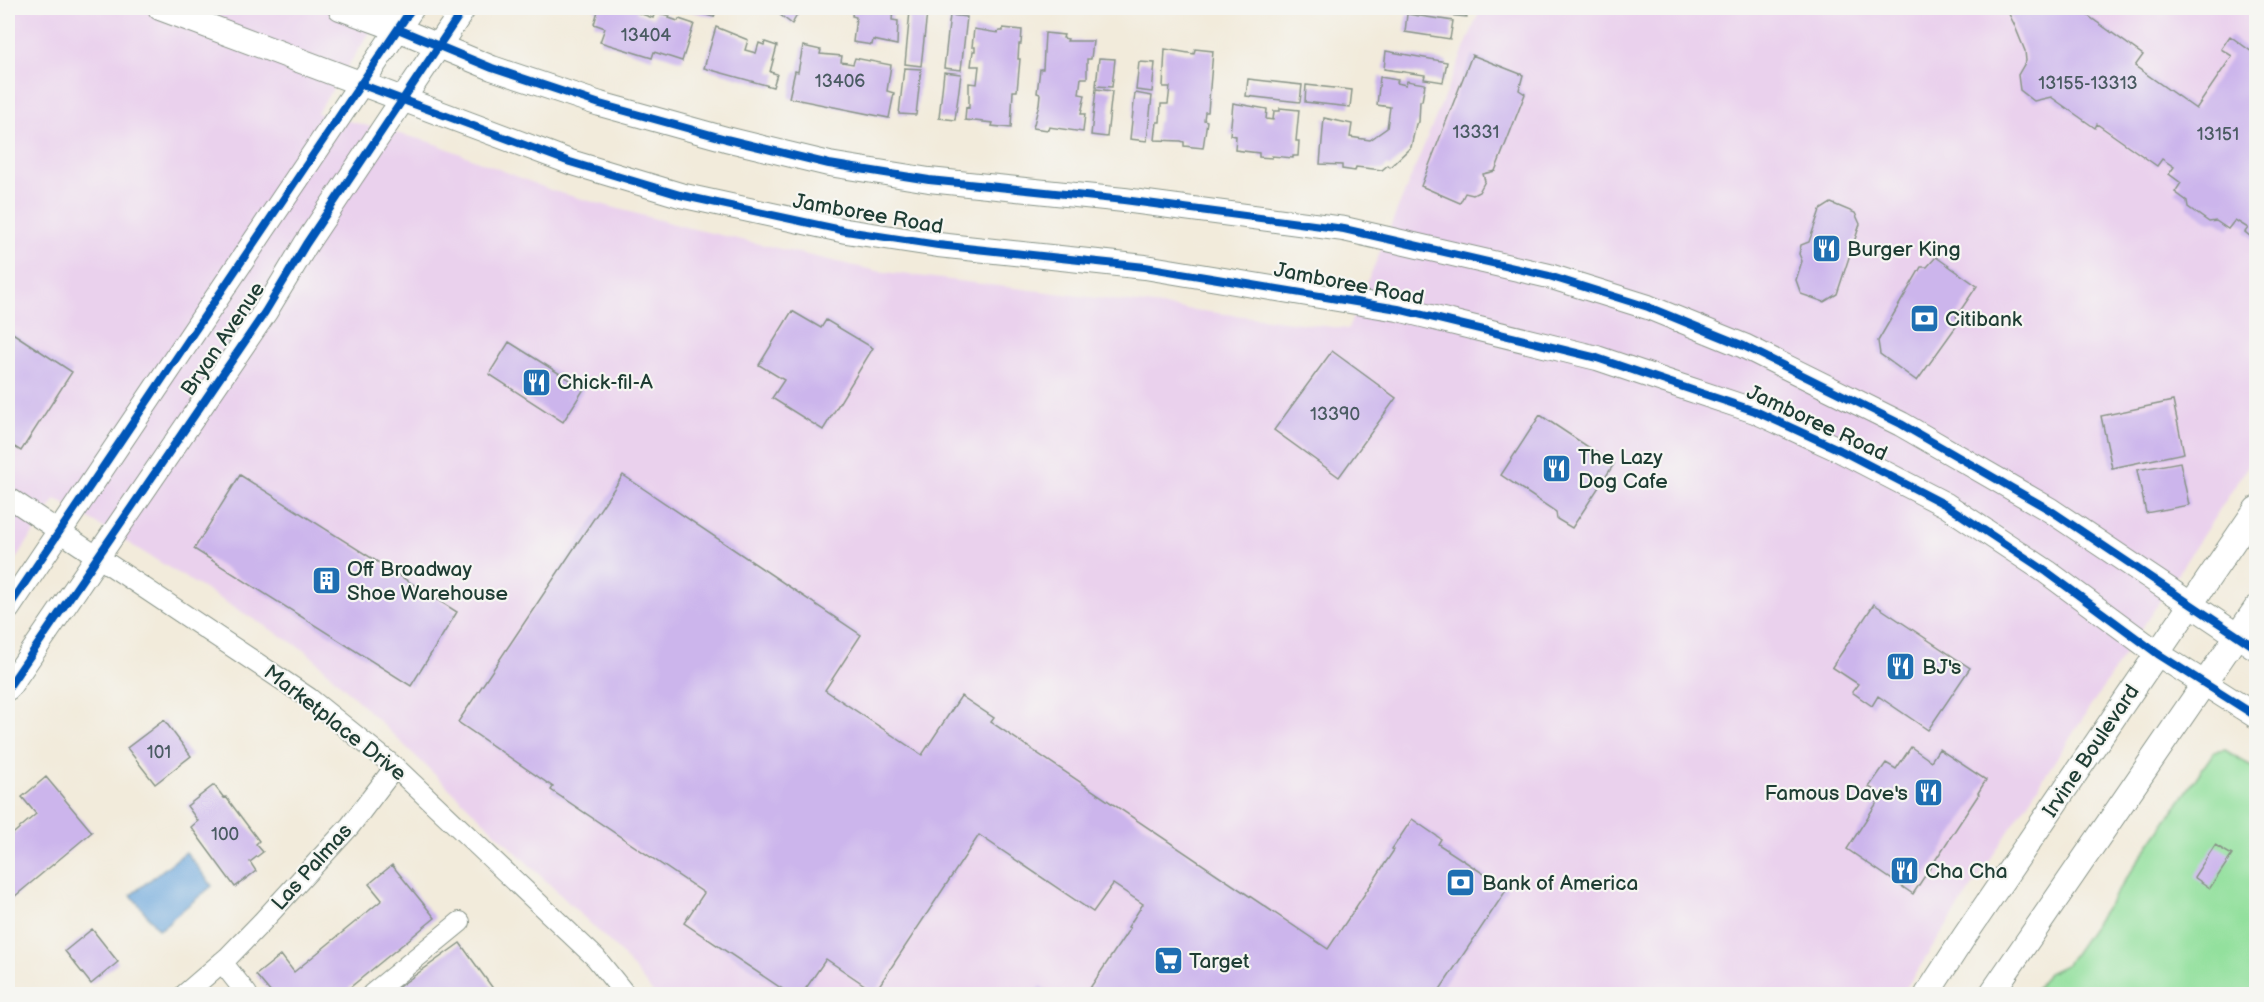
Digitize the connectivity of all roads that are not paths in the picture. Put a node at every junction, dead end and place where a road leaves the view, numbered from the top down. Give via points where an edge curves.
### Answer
1 (160, 8) edge
2 (340, 8) edge
3 (412, 8) edge
4 (464, 8) edge
5 (398, 29) junction
6 (439, 46) junction
7 (360, 84) junction
8 (402, 100) junction
9 (8, 497) edge
10 (2256, 509) edge
11 (61, 532) junction
12 (96, 556) junction
13 (2191, 604) junction
14 (8, 608) edge
15 (2256, 608) edge
16 (2247, 641) edge
17 (2158, 654) junction
18 (2204, 683) junction
19 (8, 688) edge
20 (2256, 716) edge
21 (395, 766) junction
22 (459, 922) dead end
23 (222, 962) junction
24 (185, 994) edge
25 (248, 994) edge
26 (372, 994) edge
27 (625, 994) edge
28 (1927, 994) edge
29 (1991, 994) edge

1 - 7 main road, Jamboree Road
2 - 5 main road, Jamboree Road
3 - 5 main road, Bryan Avenue
4 - 6 main road, Bryan Avenue
5 - 6 main road, Jamboree Road
5 - 7 main road, Bryan Avenue
6 - 8 main road, Bryan Avenue
6 - 13 main road, Jamboree Road via 600,104 829,164 929,180 1124,200 1344,229 1549,276 1648,307 1744,346 1901,424 2050,510
7 - 8 main road, Jamboree Road
7 - 11 main road, Bryan Avenue
8 - 12 main road, Bryan Avenue via 306,243 265,312
8 - 17 main road, Jamboree Road via 570,162 680,195 766,214 938,245 1145,267 1398,309 1597,358 1755,411 1946,505 2047,572
9 - 11 street, Marketplace Drive
10 - 13 main road, Irvine Boulevard
11 - 12 street, Marketplace Drive
11 - 14 main road, Bryan Avenue
12 - 19 main road, Bryan Avenue
12 - 21 street, Marketplace Drive via 309,698
13 - 16 main road, Jamboree Road
13 - 17 main road, Irvine Boulevard
15 - 16 main road
16 - 18 main road
17 - 18 main road, Jamboree Road
17 - 28 main road, Irvine Boulevard
18 - 20 main road, Jamboree Road
18 - 29 main road
21 - 23 street, Las Palmas via 350,826
21 - 27 street, Marketplace Drive via 596,958
22 - 26 street
23 - 24 street, Las Palmas
23 - 25 street

